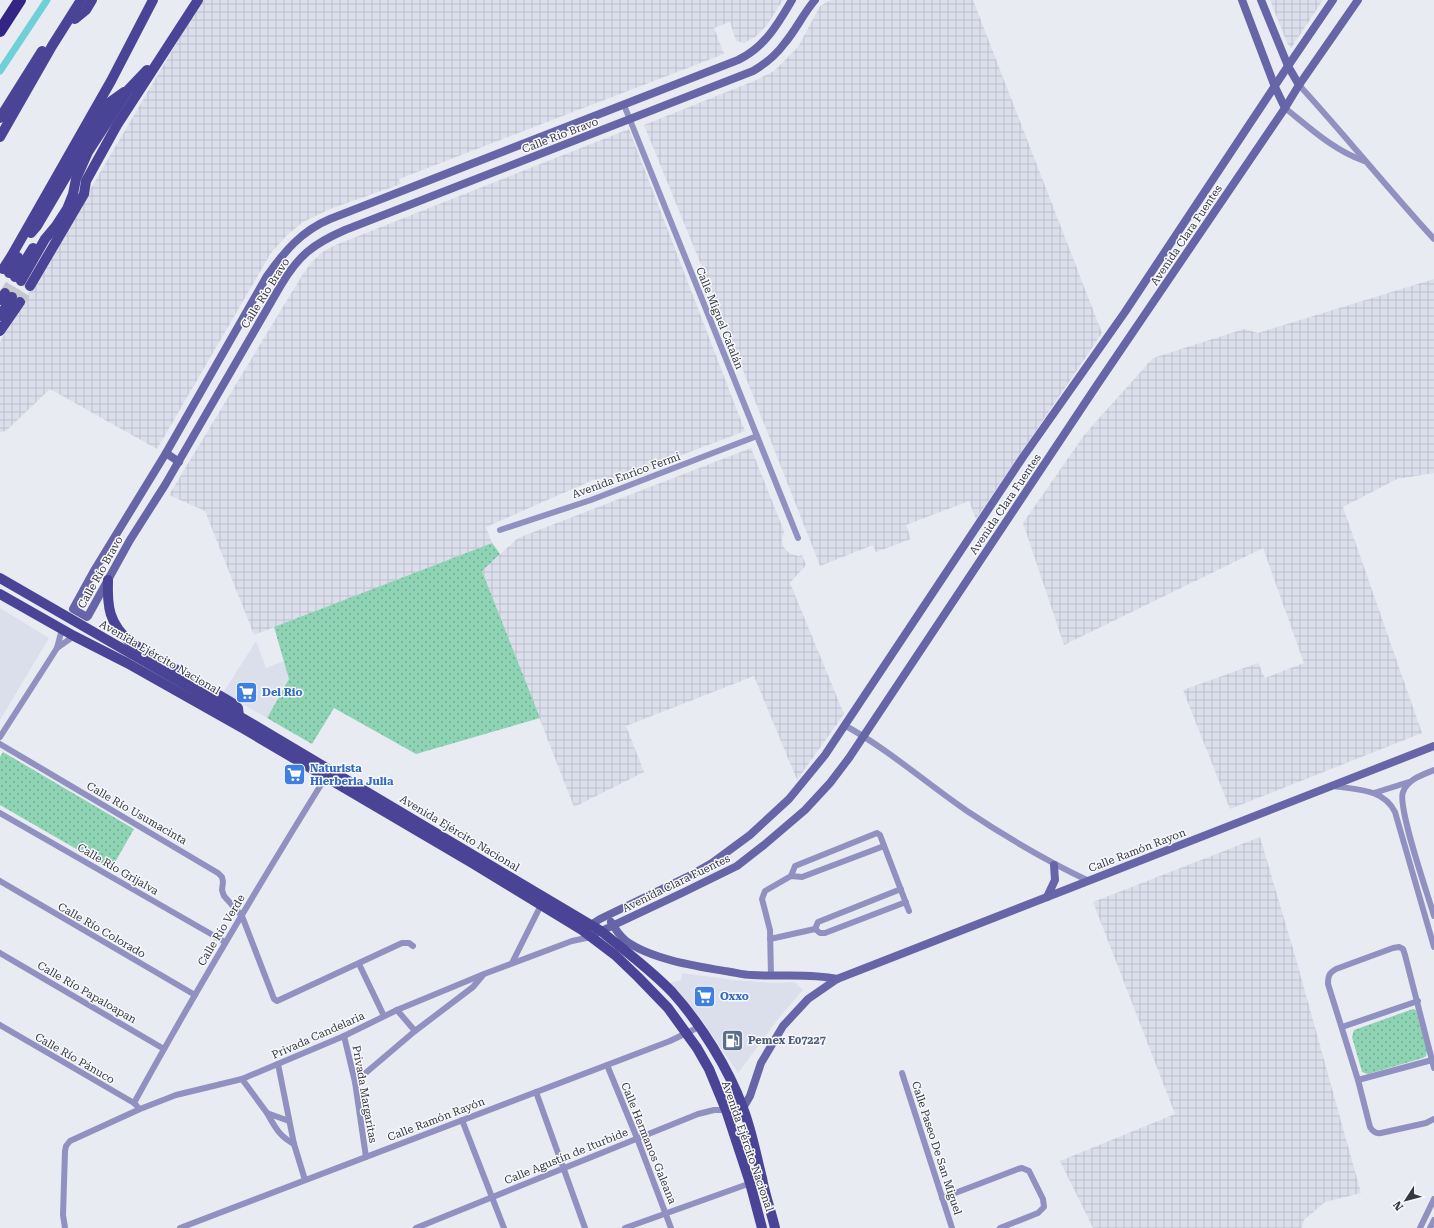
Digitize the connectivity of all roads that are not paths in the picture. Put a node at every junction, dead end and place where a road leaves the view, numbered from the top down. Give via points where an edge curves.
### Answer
1 (20, 0) edge
2 (74, 0) edge
3 (81, 0) edge
4 (87, 0) edge
5 (92, 0) edge
6 (153, 0) edge
7 (792, 0) edge
8 (815, 0) edge
9 (1242, 0) edge
10 (1261, 0) edge
11 (1333, 0) edge
12 (1358, 0) edge
13 (194, 1) edge
14 (75, 19) junction
15 (0, 31) edge
16 (61, 32) junction
17 (158, 60) junction
18 (1288, 66) junction
19 (111, 81) junction
20 (1299, 85) junction
21 (1275, 87) junction
22 (128, 90) junction
23 (110, 102) junction
24 (624, 105) junction
25 (1285, 108) junction
26 (0, 118) edge
27 (630, 120) junction
28 (0, 137) edge
29 (1365, 161) junction
30 (412, 187) junction
31 (424, 199) junction
32 (33, 231) junction
33 (45, 239) junction
34 (1434, 239) edge
35 (34, 246) junction
36 (15, 277) junction
37 (9, 298) edge
38 (0, 316) edge
39 (0, 331) edge
40 (757, 436) junction
41 (166, 453) junction
42 (179, 462) junction
43 (134, 505) junction
44 (148, 512) junction
45 (500, 530) dead end
46 (798, 538) dead end
47 (0, 578) edge
48 (108, 580) junction
49 (0, 594) edge
50 (62, 629) junction
51 (74, 636) junction
52 (57, 648) junction
53 (148, 663) junction
54 (238, 716) junction
55 (844, 725) junction
56 (863, 736) junction
57 (0, 737) edge
58 (0, 744) edge
59 (1434, 746) edge
60 (1434, 770) edge
61 (328, 774) junction
62 (1409, 782) junction
63 (1332, 785) junction
64 (1374, 793) junction
65 (0, 813) edge
66 (884, 846) junction
67 (1054, 865) junction
68 (791, 876) junction
69 (0, 881) edge
70 (1089, 881) junction
71 (901, 889) junction
72 (1046, 898) junction
73 (906, 902) junction
74 (541, 905) junction
75 (909, 911) dead end
76 (242, 916) junction
77 (607, 916) junction
78 (1434, 916) edge
79 (613, 926) junction
80 (586, 927) junction
81 (815, 929) junction
82 (601, 931) junction
83 (592, 937) junction
84 (770, 939) junction
85 (572, 941) junction
86 (225, 942) junction
87 (413, 946) dead end
88 (1434, 947) edge
89 (0, 953) edge
90 (512, 963) junction
91 (359, 964) junction
92 (484, 974) junction
93 (771, 976) junction
94 (837, 979) junction
95 (195, 996) junction
96 (1418, 1001) junction
97 (397, 1010) junction
98 (384, 1016) junction
99 (0, 1025) edge
100 (699, 1026) junction
101 (1342, 1027) junction
102 (415, 1031) junction
103 (686, 1034) junction
104 (344, 1036) junction
105 (1431, 1040) edge
106 (164, 1049) junction
107 (1432, 1050) edge
108 (1432, 1060) junction
109 (278, 1064) junction
110 (607, 1065) junction
111 (1434, 1068) edge
112 (902, 1074) dead end
113 (242, 1079) junction
114 (1358, 1080) junction
115 (355, 1082) junction
116 (536, 1092) junction
117 (134, 1103) junction
118 (743, 1108) junction
119 (140, 1109) junction
120 (726, 1110) junction
121 (267, 1113) junction
122 (1434, 1119) edge
123 (462, 1120) junction
124 (289, 1121) junction
125 (637, 1138) junction
126 (294, 1144) junction
127 (366, 1157) junction
128 (563, 1168) junction
129 (762, 1179) junction
130 (305, 1180) junction
131 (750, 1183) junction
132 (493, 1197) junction
133 (942, 1198) junction
134 (1434, 1199) edge
135 (666, 1213) junction
136 (1434, 1220) edge
137 (65, 1228) edge
138 (180, 1228) edge
139 (417, 1228) edge
140 (504, 1228) edge
141 (585, 1228) edge
142 (625, 1228) edge
143 (671, 1228) edge
144 (762, 1228) edge
145 (775, 1228) edge
146 (952, 1228) edge
147 (1000, 1228) edge
148 (1420, 1228) edge
149 (1430, 1228) edge

1 - 15 highway
2 - 26 main road
3 - 16 main road
4 - 14 main road
5 - 14 main road via 86,10
6 - 19 main road
7 - 24 street, Calle Río Bravo via 767,38 745,57
8 - 27 street, Calle Río Bravo via 785,44 760,67
9 - 21 street
10 - 18 street
11 - 18 street, Avenida Clara Fuentes
12 - 20 street, Avenida Clara Fuentes
13 - 17 main road
14 - 16 main road
16 - 28 main road
17 - 22 main road
17 - 36 main road via 86,181 84,194
18 - 20 street
18 - 21 street, Avenida Clara Fuentes
19 - 23 main road
19 - 36 main road via 12,255
20 - 25 street, Avenida Clara Fuentes
20 - 29 street
21 - 25 street
21 - 55 street, Avenida Clara Fuentes
22 - 23 main road
22 - 33 main road via 88,152 67,209
23 - 32 main road
24 - 27 street, Calle Miguel Catalán
24 - 30 street, Calle Río Bravo
25 - 29 street via 1324,140 1350,156
25 - 56 street, Avenida Clara Fuentes
27 - 31 street, Calle Río Bravo
27 - 40 street, Calle Miguel Catalán
29 - 34 street
30 - 31 street
30 - 41 street, Calle Río Bravo via 324,222 308,231 287,249 267,276
31 - 42 street, Calle Río Bravo via 324,239 297,262 281,285
32 - 35 main road
32 - 36 main road
33 - 35 main road
33 - 36 main road
35 - 36 main road
37 - 38 main road
37 - 39 main road
40 - 45 street, Avenida Enrico Fermi via 598,497
40 - 46 street, Calle Miguel Catalán
41 - 42 street
41 - 43 street, Calle Río Bravo
42 - 44 street, Calle Río Bravo
43 - 44 street
43 - 48 street, Calle Río Bravo via 94,569 73,609 88,616
44 - 48 street, Calle Río Bravo
47 - 53 main road, Avenida Ejército Nacional
48 - 54 main road via 107,601 110,614 123,636 234,704 238,708
49 - 50 main road, Avenida Ejército Nacional
50 - 51 main road, Avenida Ejército Nacional
50 - 52 street
50 - 53 main road via 69,627 116,652
51 - 52 street
51 - 61 main road, Avenida Ejército Nacional
52 - 57 street
53 - 54 main road, Avenida Ejército Nacional
54 - 61 main road, Avenida Ejército Nacional
55 - 56 street
55 - 77 street, Avenida Clara Fuentes via 803,783 750,835 693,874
56 - 67 street via 968,811
56 - 79 street, Avenida Clara Fuentes via 830,783 805,810 764,846 737,866
58 - 76 street, Calle Río Usumacinta via 218,873 222,877 224,896
59 - 63 street, Calle Ramón Rayon
60 - 62 street
61 - 74 main road, Avenida Ejército Nacional
61 - 76 street, Calle Río Verde
61 - 80 main road, Avenida Ejército Nacional
62 - 64 street
62 - 78 street via 1402,794 1402,807
63 - 64 street
63 - 70 street, Calle Ramón Rayon
64 - 88 street via 1385,799 1395,812
65 - 86 street, Calle Río Grijalva
66 - 68 street via 802,877
66 - 68 street via 880,835 876,833 795,866
66 - 71 street
67 - 70 street
67 - 72 street via 1055,880
68 - 84 street via 764,891 762,895
69 - 95 street, Calle Río Colorado
70 - 72 street, Calle Ramón Rayon
71 - 73 street
71 - 81 street via 818,922
72 - 94 street, Calle Ramón Rayon
73 - 75 street
73 - 81 street via 825,933
74 - 80 main road, Avenida Ejército Nacional
74 - 90 street
76 - 86 street, Calle Río Verde
76 - 91 street via 274,999 277,1001
77 - 79 street
77 - 80 street, Avenida Clara Fuentes
79 - 82 street, Avenida Clara Fuentes
79 - 93 street via 627,941 658,956 710,968
80 - 82 main road, Avenida Ejército Nacional
80 - 83 main road, Avenida Ejército Nacional
80 - 85 street, Privada Candelaria
81 - 84 street
82 - 83 street, Avenida Clara Fuentes
82 - 100 main road, Avenida Ejército Nacional via 659,980
83 - 85 street, Privada Candelaria
83 - 103 main road, Avenida Ejército Nacional via 638,977 668,1008
84 - 93 street
85 - 90 street, Privada Candelaria
86 - 95 street, Calle Río Verde
87 - 91 street via 409,943 402,944
89 - 106 street, Calle Río Papaloapan
90 - 92 street, Privada Candelaria
91 - 98 street
92 - 97 street, Privada Candelaria
92 - 102 street via 473,987
93 - 94 street via 824,976
94 - 118 street, Calle Ramón Rayon via 808,999 781,1030 761,1063 750,1096
95 - 106 street, Calle Río Verde
96 - 101 street
96 - 101 street via 1403,949 1393,948 1330,973 1328,984
96 - 105 street
97 - 98 street, Privada Candelaria
97 - 102 street
98 - 104 street, Privada Candelaria
99 - 117 street, Calle Río Pánuco
100 - 103 street, Calle Ramón Rayón
100 - 118 main road, Avenida Ejército Nacional via 721,1061
101 - 114 street
102 - 115 street
103 - 110 street, Calle Ramón Rayón
103 - 120 main road, Avenida Ejército Nacional via 709,1069
104 - 109 street, Privada Candelaria
104 - 115 street, Privada Margaritas
105 - 107 street
106 - 117 street, Calle Río Verde
107 - 108 street
108 - 111 street
108 - 114 street
109 - 113 street, Privada Candelaria
109 - 124 street
110 - 116 street, Calle Ramón Rayón
110 - 125 street, Calle Hermanos Galeana
112 - 133 street, Calle Paseo De San Miguel
113 - 119 street, Privada Candelaria via 176,1095
113 - 121 street
114 - 122 street via 1370,1127 1377,1134
115 - 127 street, Privada Margaritas
116 - 123 street, Calle Ramón Rayón
116 - 128 street
117 - 119 street, Calle Río Pánuco
118 - 120 street
118 - 129 main road, Avenida Ejército Nacional
119 - 137 street, Privada Candelaria via 70,1141 66,1146 63,1215
120 - 125 street, Calle Agustín de Iturbide via 698,1114
120 - 131 main road, Avenida Ejército Nacional
121 - 124 street
121 - 126 street via 280,1134
123 - 127 street, Calle Ramón Rayón
123 - 132 street
124 - 126 street
125 - 128 street, Calle Agustín de Iturbide
125 - 135 street, Calle Hermanos Galeana
126 - 130 street
127 - 130 street, Calle Ramón Rayón
128 - 132 street, Calle Agustín de Iturbide
128 - 141 street
129 - 131 street
129 - 145 main road, Avenida Ejército Nacional
130 - 138 street, Calle Ramón Rayón
131 - 135 street
131 - 144 main road, Avenida Ejército Nacional
132 - 139 street, Calle Agustín de Iturbide
132 - 140 street
133 - 146 street, Calle Paseo De San Miguel
133 - 147 street via 1018,1168 1026,1169 1043,1199 1044,1207 1038,1213
134 - 148 street
135 - 142 street
135 - 143 street, Calle Hermanos Galeana
136 - 149 street

